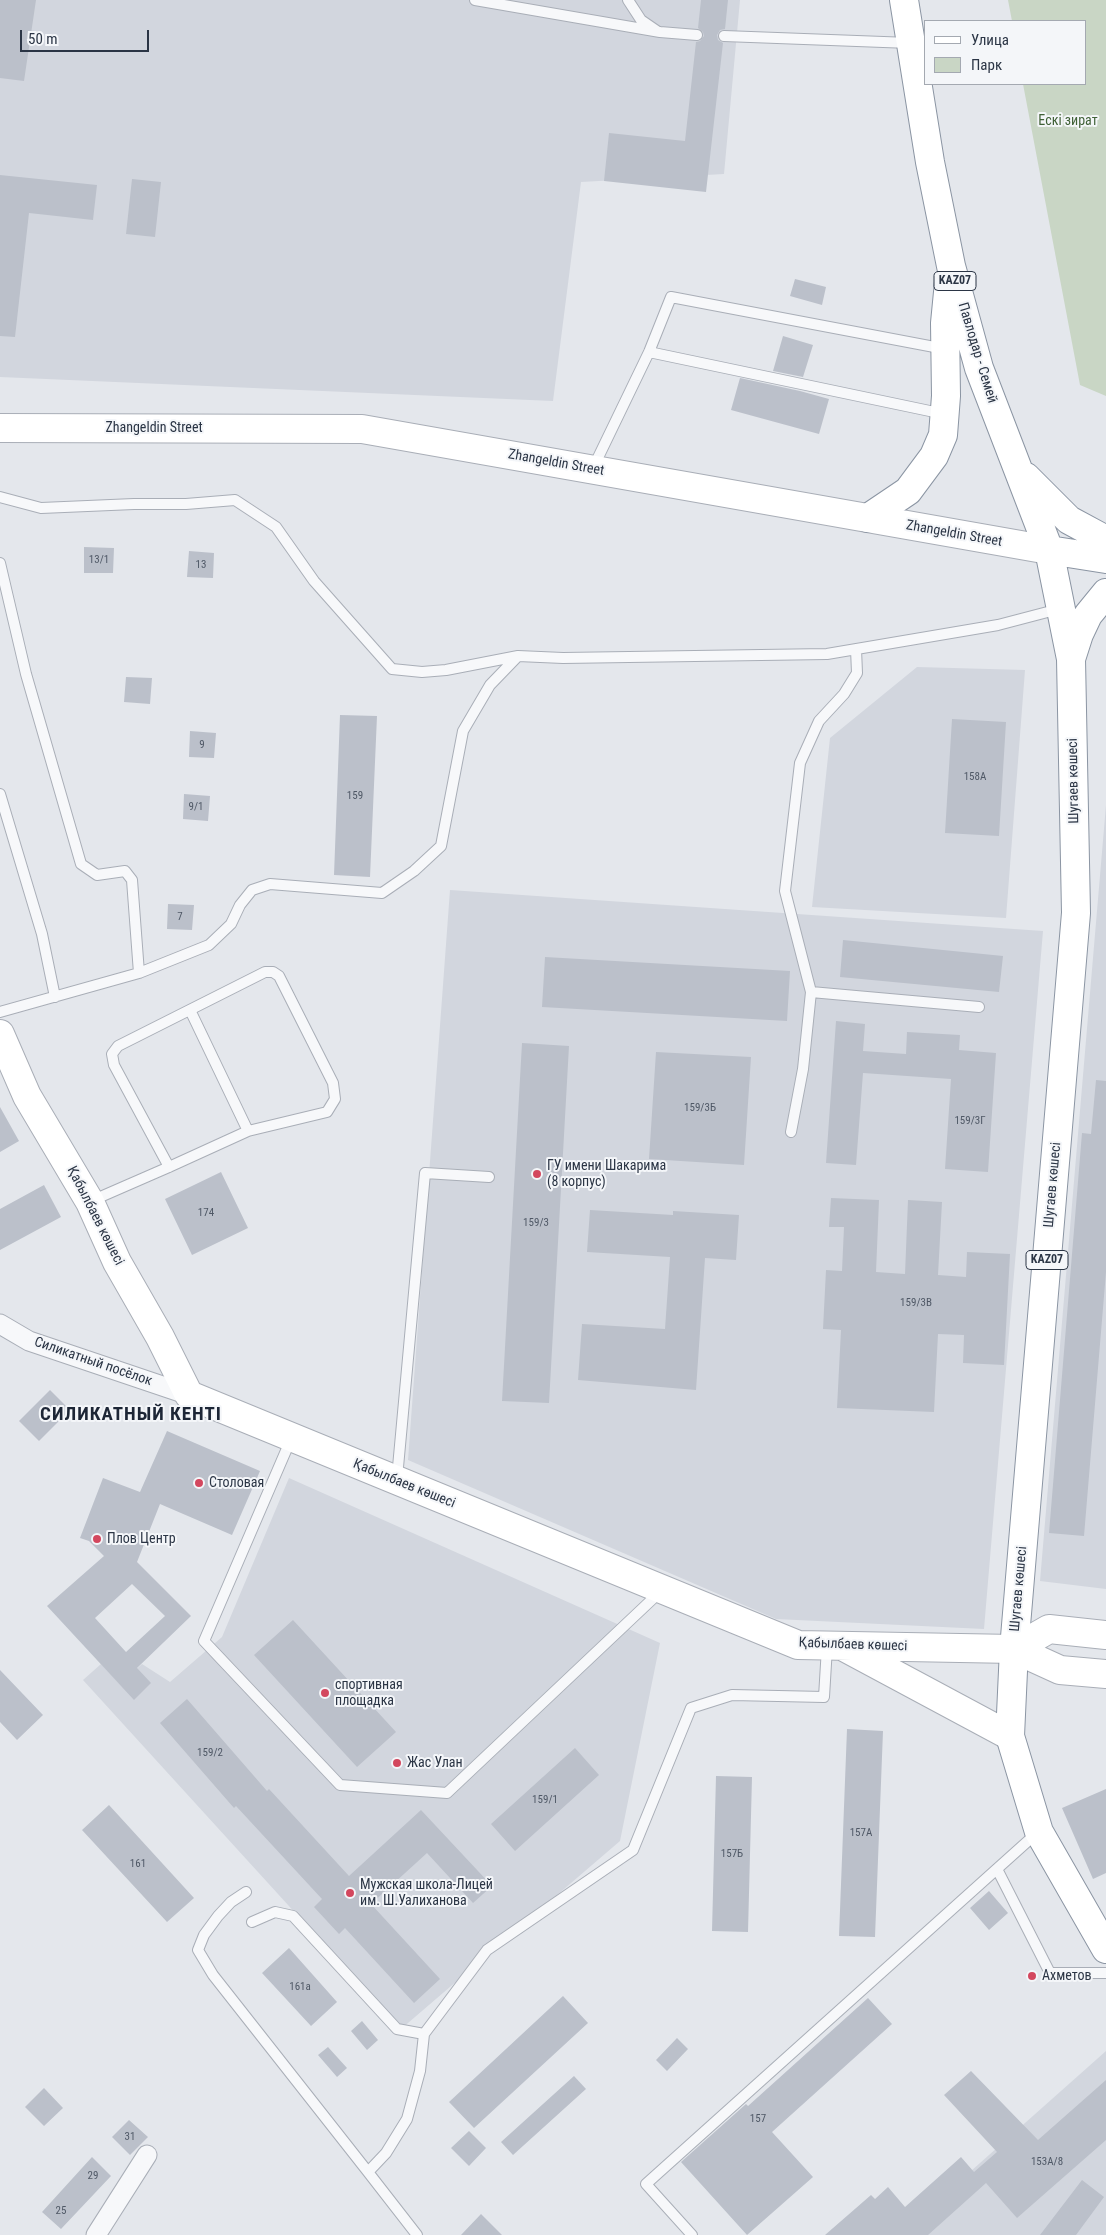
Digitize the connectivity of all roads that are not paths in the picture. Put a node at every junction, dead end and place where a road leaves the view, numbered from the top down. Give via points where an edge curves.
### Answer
1 (475, 0) edge
2 (628, 0) edge
3 (904, 0) edge
4 (660, 32) junction
5 (697, 35) dead end
6 (724, 36) dead end
7 (910, 43) junction
8 (951, 266) junction
9 (946, 349) junction
10 (649, 352) junction
11 (945, 414) junction
12 (0, 428) edge
13 (1019, 469) junction
14 (593, 470) junction
15 (0, 497) edge
16 (868, 518) junction
17 (1106, 540) edge
18 (1049, 550) junction
19 (1106, 559) edge
20 (0, 562) edge
21 (1106, 593) edge
22 (1060, 608) junction
23 (856, 649) junction
24 (518, 656) junction
25 (1071, 659) junction
26 (0, 794) edge
27 (139, 973) junction
28 (811, 992) junction
29 (55, 997) junction
30 (979, 1007) dead end
31 (190, 1010) junction
32 (0, 1012) edge
33 (0, 1034) edge
34 (248, 1131) junction
35 (791, 1132) dead end
36 (169, 1167) junction
37 (489, 1177) dead end
38 (90, 1202) junction
39 (0, 1324) edge
40 (189, 1395) junction
41 (291, 1438) junction
42 (397, 1482) junction
43 (663, 1590) junction
44 (1106, 1635) edge
45 (834, 1645) junction
46 (1014, 1650) junction
47 (1106, 1674) edge
48 (1010, 1736) junction
49 (1039, 1832) junction
50 (997, 1869) junction
51 (246, 1892) dead end
52 (252, 1922) dead end
53 (1106, 1949) edge
54 (1106, 1973) edge
55 (424, 2034) junction
56 (147, 2155) dead end
57 (368, 2172) junction
58 (96, 2235) edge
59 (417, 2235) edge
60 (692, 2235) edge

1 - 4 lane
2 - 4 lane via 641,20
3 - 7 main road, Павлодар - Семей / KAZ07
4 - 5 lane
6 - 7 lane
7 - 8 main road, Павлодар - Семей / KAZ07
8 - 9 main road via 945,323
8 - 13 main road, Павлодар - Семей / KAZ07 via 979,368
9 - 10 lane via 671,297
9 - 11 main road
10 - 11 lane
10 - 14 lane
11 - 16 main road via 943,435 922,475 908,492
12 - 14 main road, Zhangeldin Street via 362,429
13 - 17 main road via 1069,520
13 - 18 main road, Павлодар - Семей / KAZ07
14 - 16 main road, Zhangeldin Street
15 - 24 lane via 41,508 234,500 276,527 320,588 392,669 430,672
16 - 18 main road, Zhangeldin Street
18 - 19 main road, Zhangeldin Street
18 - 22 main road, Шугаев көшесі / KAZ07
20 - 27 lane via 26,674 81,864 97,875 125,871 132,880
21 - 25 main road via 1088,615
22 - 23 lane via 998,625
22 - 25 main road, Шугаев көшесі / KAZ07
23 - 24 lane via 817,654
23 - 28 lane via 857,673 844,694 819,721 800,763 785,890
24 - 27 lane via 490,685 463,731 442,846 414,871 382,892 270,884 252,890 231,924 209,945
25 - 46 main road, Шугаев көшесі / KAZ07 via 1076,913
26 - 29 lane via 42,934
27 - 29 lane
28 - 30 lane
28 - 35 lane via 803,1069
29 - 32 lane
31 - 34 lane
31 - 34 lane via 265,972 274,972 279,976 333,1083 335,1099 327,1112
31 - 36 lane via 118,1046 112,1054 114,1065
33 - 38 main road, Қабылбаев көшесі via 27,1096
34 - 36 lane
36 - 38 lane
37 - 42 lane via 425,1173
38 - 40 main road, Қабылбаев көшесі via 117,1262
39 - 40 street, Силикатный посёлок via 28,1340
40 - 41 main road, Қабылбаев көшесі
41 - 42 main road, Қабылбаев көшесі
41 - 43 lane via 204,1641 340,1785 447,1793
42 - 43 main road, Қабылбаев көшесі
43 - 45 main road, Қабылбаев көшесі via 798,1644
44 - 46 main road via 1049,1629
45 - 46 main road, Қабылбаев көшесі
45 - 48 main road
45 - 55 lane via 824,1697 732,1695 691,1708 633,1850 487,1950
46 - 47 main road, Қабылбаев көшесі via 1060,1670
46 - 48 main road, Шугаев көшесі / KAZ07
48 - 49 main road, Шугаев көшесі / KAZ07
49 - 50 lane
49 - 53 main road, Шугаев көшесі / KAZ07
50 - 54 lane via 1050,1973
50 - 60 lane via 646,2184
51 - 57 lane via 218,1916 198,1950 213,1975
52 - 55 lane via 275,1912 293,1916 398,2029
55 - 57 lane via 420,2071 407,2119 386,2153
56 - 58 street
57 - 59 lane

